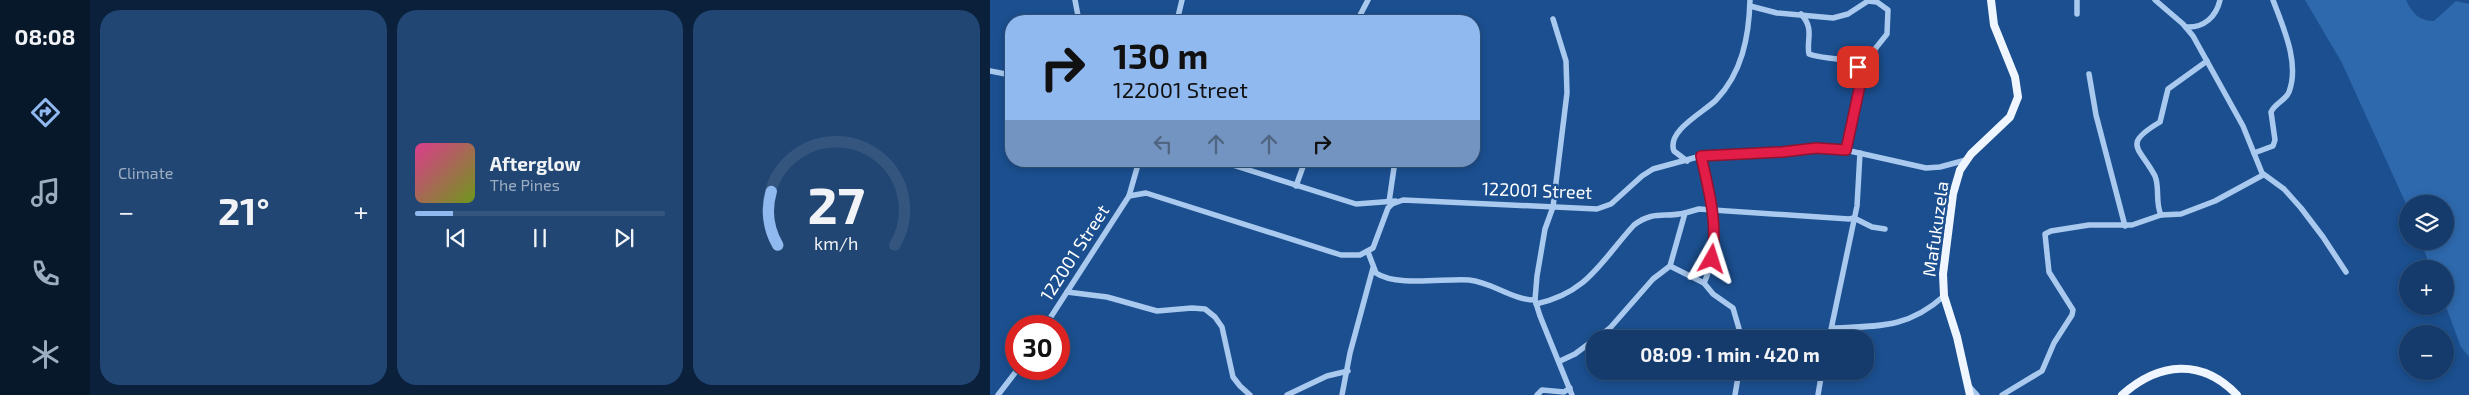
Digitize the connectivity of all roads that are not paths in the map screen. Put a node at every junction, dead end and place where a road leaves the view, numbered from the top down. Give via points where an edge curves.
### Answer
1 (1075, 0) edge
2 (1182, 0) edge
3 (1368, 0) edge
4 (1990, 0) edge
5 (2077, 0) edge
6 (2155, 0) edge
7 (2220, 0) edge
8 (2273, 0) edge
9 (1750, 3) edge
10 (1801, 14) junction
11 (2078, 14) dead end
12 (1078, 15) edge
13 (1178, 15) edge
14 (1360, 15) edge
15 (1553, 19) dead end
16 (2186, 27) junction
17 (2207, 61) junction
18 (1860, 70) junction
19 (990, 71) edge
20 (1005, 74) edge
21 (2088, 74) dead end
22 (1846, 150) junction
23 (1860, 153) junction
24 (2254, 153) junction
25 (1701, 156) junction
26 (1966, 160) junction
27 (1687, 161) junction
28 (1137, 167) edge
29 (1238, 167) edge
30 (1303, 167) edge
31 (1394, 167) edge
32 (2264, 175) junction
33 (1296, 186) junction
34 (1129, 196) junction
35 (1397, 201) junction
36 (1389, 202) junction
37 (1554, 207) junction
38 (1713, 210) junction
39 (1685, 213) junction
40 (2161, 215) junction
41 (1854, 218) junction
42 (2125, 226) junction
43 (1886, 229) dead end
44 (1368, 252) junction
45 (1670, 266) junction
46 (1373, 268) junction
47 (2346, 272) dead end
48 (1704, 283) junction
49 (1067, 292) junction
50 (1944, 296) junction
51 (1536, 302) junction
52 (1053, 315) edge
53 (1832, 328) joint
54 (1607, 330) edge
55 (1740, 330) edge
56 (1586, 346) edge
57 (1560, 361) junction
58 (1348, 371) junction
59 (1010, 380) edge
60 (1738, 380) edge
61 (1820, 380) edge
62 (1968, 385) junction
63 (1570, 388) junction
64 (998, 395) edge
65 (1250, 395) edge
66 (1287, 395) edge
67 (1342, 395) edge
68 (1537, 395) edge
69 (1572, 395) edge
70 (1735, 395) edge
71 (1818, 395) edge
72 (1970, 395) edge
73 (1977, 395) edge
74 (2002, 395) edge
75 (2122, 395) edge
76 (2238, 395) edge

1 - 12 street
2 - 13 street
3 - 14 street
4 - 26 main road, Mafukuzela via 1994,25 2015,77 2018,97 2010,117
5 - 11 street
6 - 16 street
7 - 16 street via 2211,19
8 - 24 street via 2290,46 2290,90 2271,112 2273,146
9 - 10 street via 1777,12
9 - 27 street via 1742,58 1732,79 1715,101 1680,129 1673,141 1674,150
10 - 18 street via 1810,37 1809,54 1836,58
10 - 18 street via 1840,17 1873,0 1888,10 1887,34 1867,66
15 - 37 street via 1562,44 1568,78
16 - 17 street
17 - 24 street
17 - 40 street via 2172,84 2160,122 2140,136 2137,142 2137,148 2155,177
18 - 22 street via 1862,76
19 - 20 street
21 - 42 street
22 - 23 street, 122001 Street
22 - 25 street, 122001 Street via 1816,148
23 - 26 street, 122001 Street via 1926,168
23 - 41 street
24 - 32 street
25 - 27 street, 122001 Street
25 - 38 street
26 - 50 main road, Mafukuzela via 1953,194 1943,274
27 - 37 street, 122001 Street via 1653,169 1604,208
28 - 34 street, 122001 Street
29 - 33 street, 122001 Street
30 - 33 street
31 - 36 street
32 - 40 street via 2195,209
32 - 47 street via 2284,189 2301,208
33 - 36 street, 122001 Street via 1356,204
34 - 44 street, 122001 Street via 1146,193 1341,255
34 - 49 street, 122001 Street
35 - 36 street, 122001 Street
35 - 37 street, 122001 Street
35 - 44 street via 1385,213 1375,244
37 - 51 street via 1545,230
38 - 39 street
38 - 41 street
38 - 48 street via 1714,248
39 - 45 street
39 - 51 street via 1643,218 1580,286 1562,297
40 - 42 street
41 - 43 street via 1872,227
41 - 53 street
42 - 74 street via 2089,226 2046,234 2049,272 2073,310 2072,315 2057,338 2042,372
44 - 46 street
45 - 48 street
45 - 54 street via 1653,279
46 - 51 street via 1380,275 1401,279 1464,279 1485,283
46 - 58 street
48 - 55 street via 1735,311
49 - 52 street, 122001 Street
49 - 65 street via 1117,300 1157,312 1199,308 1210,312 1226,338 1233,377
50 - 53 street via 1930,309 1907,321 1884,326
50 - 62 main road, Mafukuzela via 1958,337
51 - 57 street
56 - 57 street
57 - 63 street
58 - 66 street via 1327,376
58 - 67 street
59 - 64 street
60 - 70 street
61 - 71 street
62 - 72 main road, Mafukuzela
62 - 73 street
63 - 68 street via 1564,392 1542,390
63 - 69 street
75 - 76 main road via 2146,378 2189,368 2214,377

